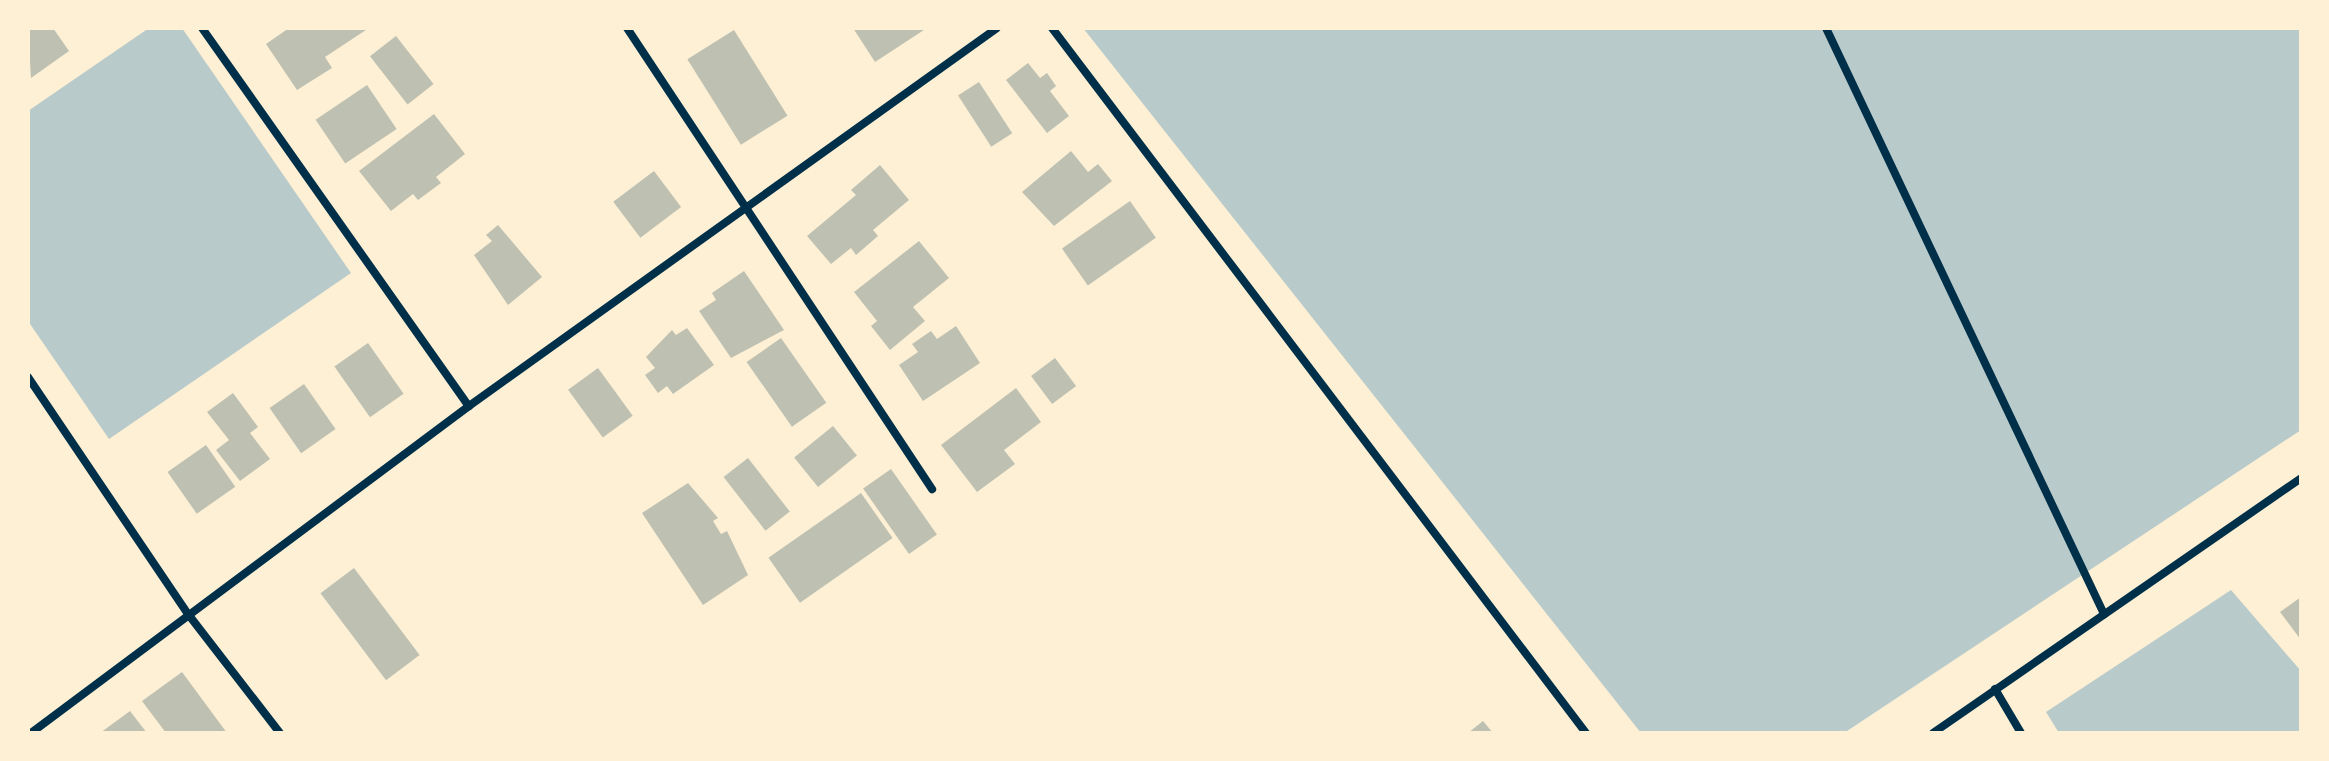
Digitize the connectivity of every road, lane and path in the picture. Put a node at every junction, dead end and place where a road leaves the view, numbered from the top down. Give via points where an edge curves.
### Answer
1 (202, 28) edge
2 (627, 28) edge
3 (997, 28) edge
4 (1052, 28) edge
5 (1826, 28) edge
6 (748, 204) junction
7 (28, 377) edge
8 (469, 406) junction
9 (2301, 478) edge
10 (932, 489) dead end
11 (188, 614) junction
12 (2104, 614) junction
13 (1995, 689) junction
14 (31, 733) edge
15 (280, 733) edge
16 (1586, 733) edge
17 (1933, 733) edge
18 (2021, 733) edge

1 - 8 street
2 - 6 street
3 - 6 street
4 - 16 street
5 - 12 street
6 - 8 street
6 - 10 street
7 - 11 street
8 - 11 street
9 - 12 street
11 - 14 street
11 - 15 street
12 - 13 street
13 - 17 street
13 - 18 street

